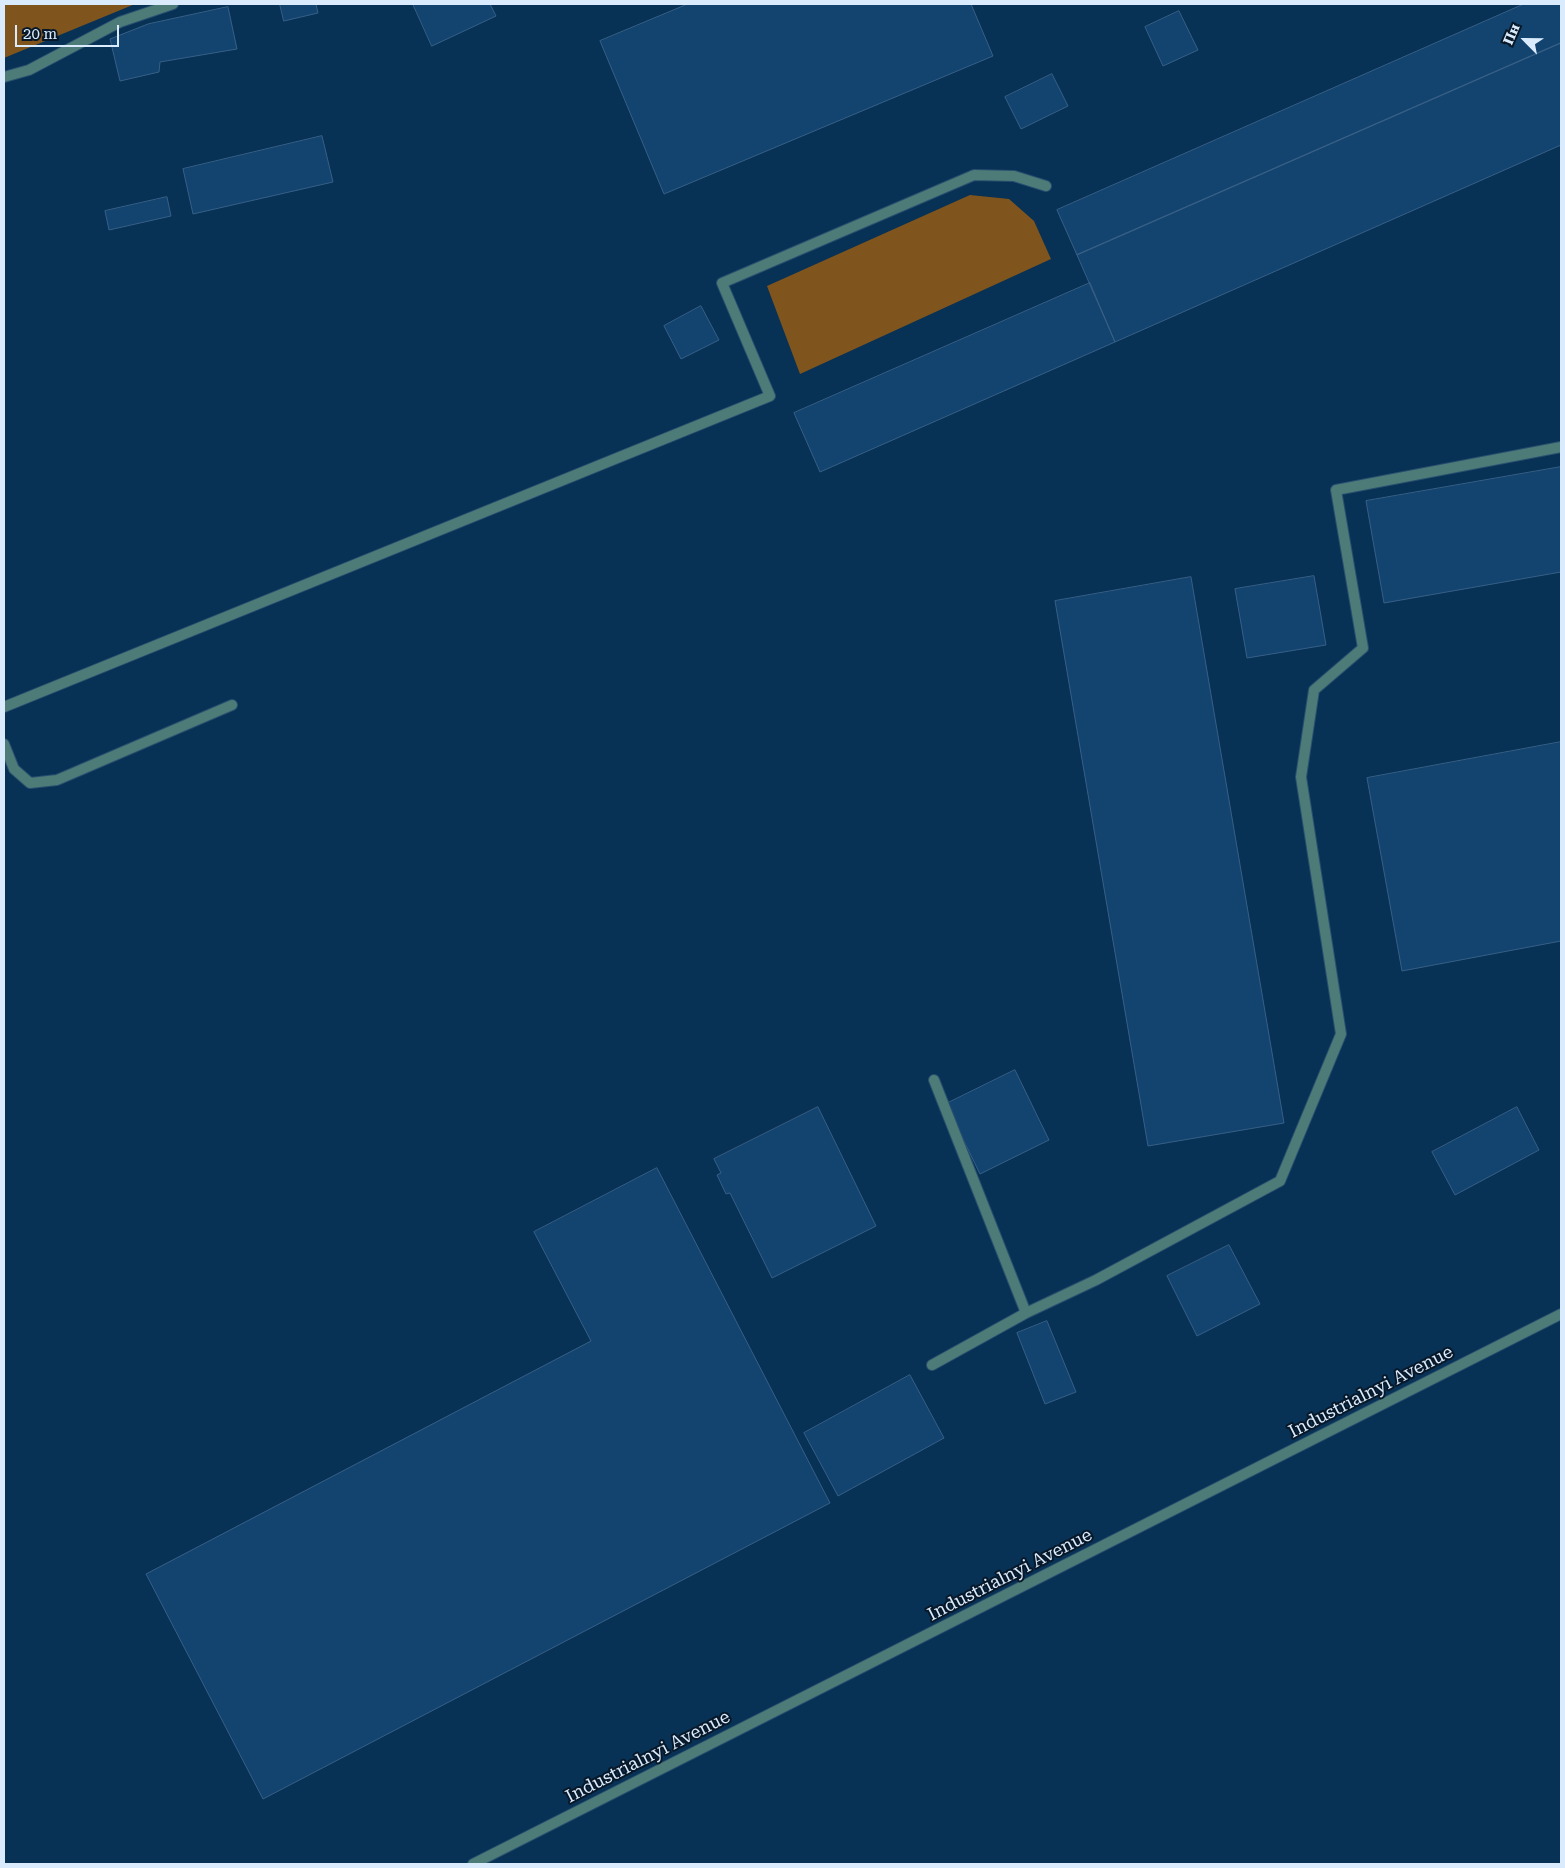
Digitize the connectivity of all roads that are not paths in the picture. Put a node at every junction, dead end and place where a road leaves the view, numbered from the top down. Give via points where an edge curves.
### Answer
1 (174, 4) edge
2 (4, 78) edge
3 (1046, 186) dead end
4 (1561, 447) edge
5 (232, 705) dead end
6 (4, 707) edge
7 (4, 744) edge
8 (934, 1080) dead end
9 (1026, 1313) junction
10 (1561, 1314) edge
11 (932, 1364) dead end
12 (473, 1864) edge

1 - 2 street via 120,22 28,70
3 - 6 street via 1014,176 974,175 722,283 770,396
4 - 9 street via 1336,490 1363,648 1314,690 1301,777 1341,1034 1280,1181 1096,1280
5 - 7 street via 58,780 30,783 14,769
8 - 9 street
9 - 11 street
10 - 12 street, Industrialnyi Avenue

